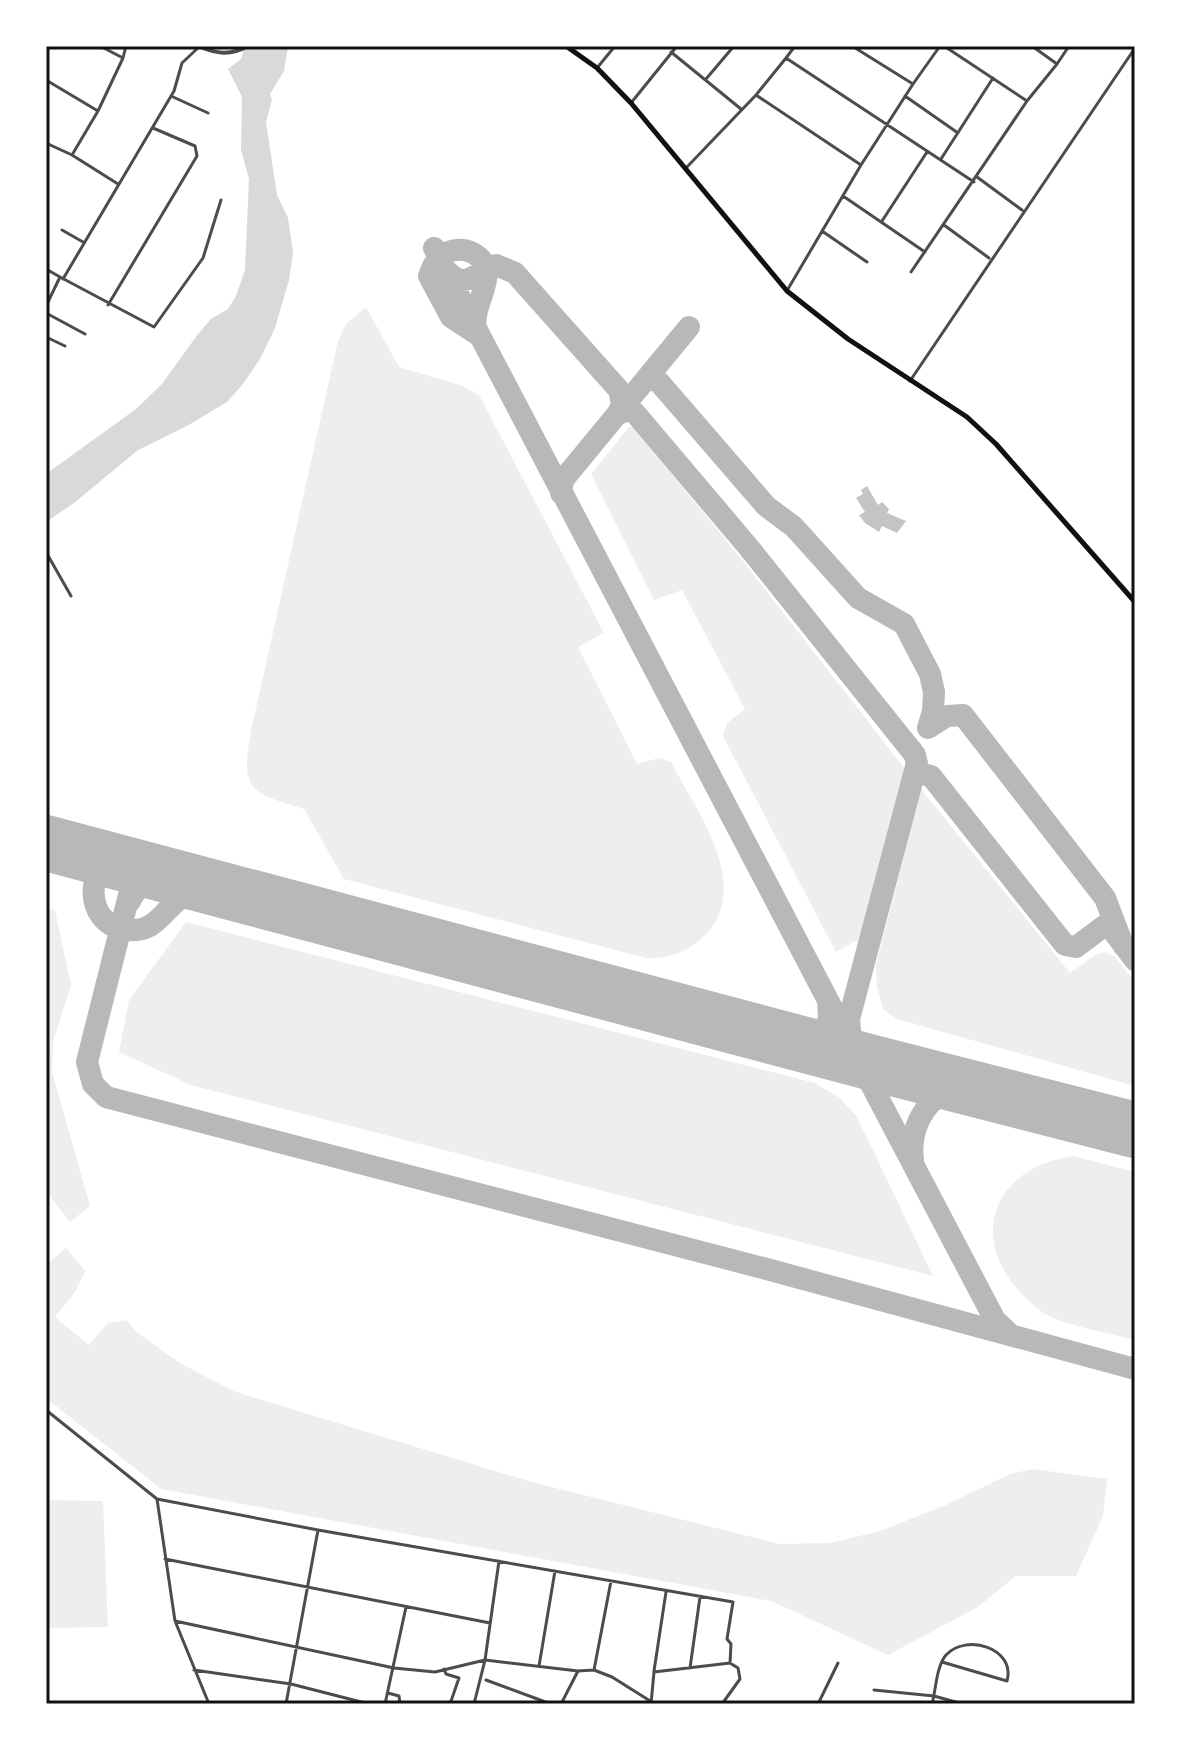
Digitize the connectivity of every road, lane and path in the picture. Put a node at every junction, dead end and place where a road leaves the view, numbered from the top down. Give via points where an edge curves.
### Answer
1 (100, 46) edge
2 (126, 46) edge
3 (198, 46) edge
4 (248, 46) edge
5 (566, 46) edge
6 (615, 46) edge
7 (677, 46) edge
8 (734, 46) edge
9 (795, 46) edge
10 (852, 46) edge
11 (942, 46) edge
12 (1032, 46) edge
13 (1069, 46) edge
14 (1135, 48) edge
15 (671, 52) junction
16 (123, 58) junction
17 (786, 58) junction
18 (1057, 64) junction
19 (597, 68) junction
20 (993, 78) junction
21 (706, 79) junction
22 (46, 80) edge
23 (913, 84) junction
24 (756, 95) junction
25 (171, 96) junction
26 (905, 96) junction
27 (1027, 101) junction
28 (631, 103) junction
29 (741, 109) junction
30 (98, 111) junction
31 (208, 113) dead end
32 (886, 125) junction
33 (153, 128) junction
34 (958, 133) junction
35 (47, 144) edge
36 (927, 152) junction
37 (72, 155) junction
38 (941, 160) junction
39 (861, 165) junction
40 (686, 168) junction
41 (975, 179) junction
42 (118, 184) junction
43 (843, 196) junction
44 (221, 200) dead end
45 (1023, 211) junction
46 (882, 221) junction
47 (944, 225) junction
48 (62, 230) dead end
49 (822, 231) junction
50 (84, 242) junction
51 (925, 252) junction
52 (990, 258) junction
53 (867, 262) dead end
54 (46, 269) edge
55 (911, 272) dead end
56 (62, 278) junction
57 (787, 291) junction
58 (108, 305) junction
59 (46, 306) edge
60 (46, 313) edge
61 (85, 334) dead end
62 (46, 337) edge
63 (65, 346) dead end
64 (910, 381) junction
65 (46, 552) edge
66 (71, 596) dead end
67 (1135, 602) edge
68 (46, 1410) edge
69 (157, 1499) junction
70 (318, 1530) junction
71 (165, 1559) junction
72 (499, 1561) junction
73 (555, 1571) junction
74 (611, 1581) junction
75 (307, 1587) junction
76 (666, 1592) junction
77 (700, 1597) junction
78 (406, 1607) junction
79 (175, 1621) junction
80 (490, 1623) junction
81 (297, 1646) junction
82 (485, 1660) junction
83 (942, 1662) junction
84 (730, 1663) junction
85 (838, 1663) dead end
86 (539, 1666) junction
87 (394, 1668) junction
88 (690, 1668) junction
89 (444, 1669) junction
90 (194, 1670) junction
91 (594, 1670) junction
92 (578, 1671) junction
93 (654, 1672) junction
94 (486, 1680) dead end
95 (291, 1684) junction
96 (874, 1690) dead end
97 (388, 1693) junction
98 (934, 1696) junction
99 (652, 1703) edge
100 (209, 1704) edge
101 (286, 1704) edge
102 (369, 1704) edge
103 (385, 1704) edge
104 (400, 1704) edge
105 (450, 1704) edge
106 (474, 1704) edge
107 (551, 1704) edge
108 (561, 1704) edge
109 (722, 1704) edge
110 (818, 1704) edge
111 (932, 1704) edge
112 (963, 1704) edge

1 - 16 street
2 - 16 street
3 - 4 street via 223,54
3 - 25 street via 182,63
5 - 19 main road
6 - 19 street
7 - 15 street
8 - 21 street
9 - 17 street
10 - 23 street
11 - 20 street
11 - 23 street
12 - 18 street
13 - 18 street
14 - 45 street
15 - 21 street
15 - 28 street
16 - 30 street
17 - 24 street
17 - 32 street
18 - 27 street
19 - 28 main road
20 - 27 street
20 - 34 street
21 - 29 street
22 - 30 street
23 - 26 street
24 - 29 street
24 - 39 street
25 - 31 street
25 - 33 street
26 - 32 street
26 - 34 street
27 - 41 street
28 - 40 main road
29 - 40 street
30 - 37 street
32 - 36 street
32 - 39 street
33 - 42 street
33 - 58 street via 195,146 197,156
34 - 38 street
35 - 37 street
36 - 38 street
36 - 46 street
37 - 42 street
38 - 41 street
39 - 43 street
40 - 57 main road
41 - 45 street
41 - 47 street
42 - 50 street
43 - 46 street
43 - 49 street
44 - 58 street via 203,258 154,327
45 - 52 street
46 - 51 street
47 - 51 street
47 - 52 street
48 - 50 street
49 - 53 street
49 - 57 street
50 - 56 street
51 - 55 street
52 - 64 street
54 - 56 street
56 - 58 street
56 - 59 street
57 - 64 main road
60 - 61 street
62 - 63 street
64 - 67 main road via 967,417 996,444
65 - 66 street
68 - 69 street
69 - 70 street
69 - 71 street
70 - 72 street
70 - 75 street
71 - 75 street
71 - 79 street
72 - 73 street
72 - 80 street
73 - 74 street
73 - 86 street
74 - 76 street
74 - 91 street
75 - 78 street
75 - 81 street
76 - 77 street
76 - 93 street
77 - 84 street via 733,1602 727,1639
77 - 88 street
78 - 80 street
78 - 87 street
79 - 81 street
79 - 90 street
80 - 82 street
81 - 87 street
81 - 95 street
82 - 86 street
82 - 89 street
82 - 106 street
83 - 83 street via 1007,1681 1010,1670 999,1653 975,1644 955,1649
83 - 98 street
84 - 88 street
84 - 109 street via 738,1668 740,1679
85 - 110 street
86 - 92 street
87 - 89 street
87 - 97 street
88 - 93 street
89 - 105 street via 459,1678
90 - 95 street
90 - 100 street
91 - 92 street
91 - 99 street
92 - 108 street
93 - 99 street
94 - 107 street
95 - 101 street
95 - 102 street
96 - 98 street
97 - 103 street
97 - 104 street via 399,1696
98 - 111 street
98 - 112 street

